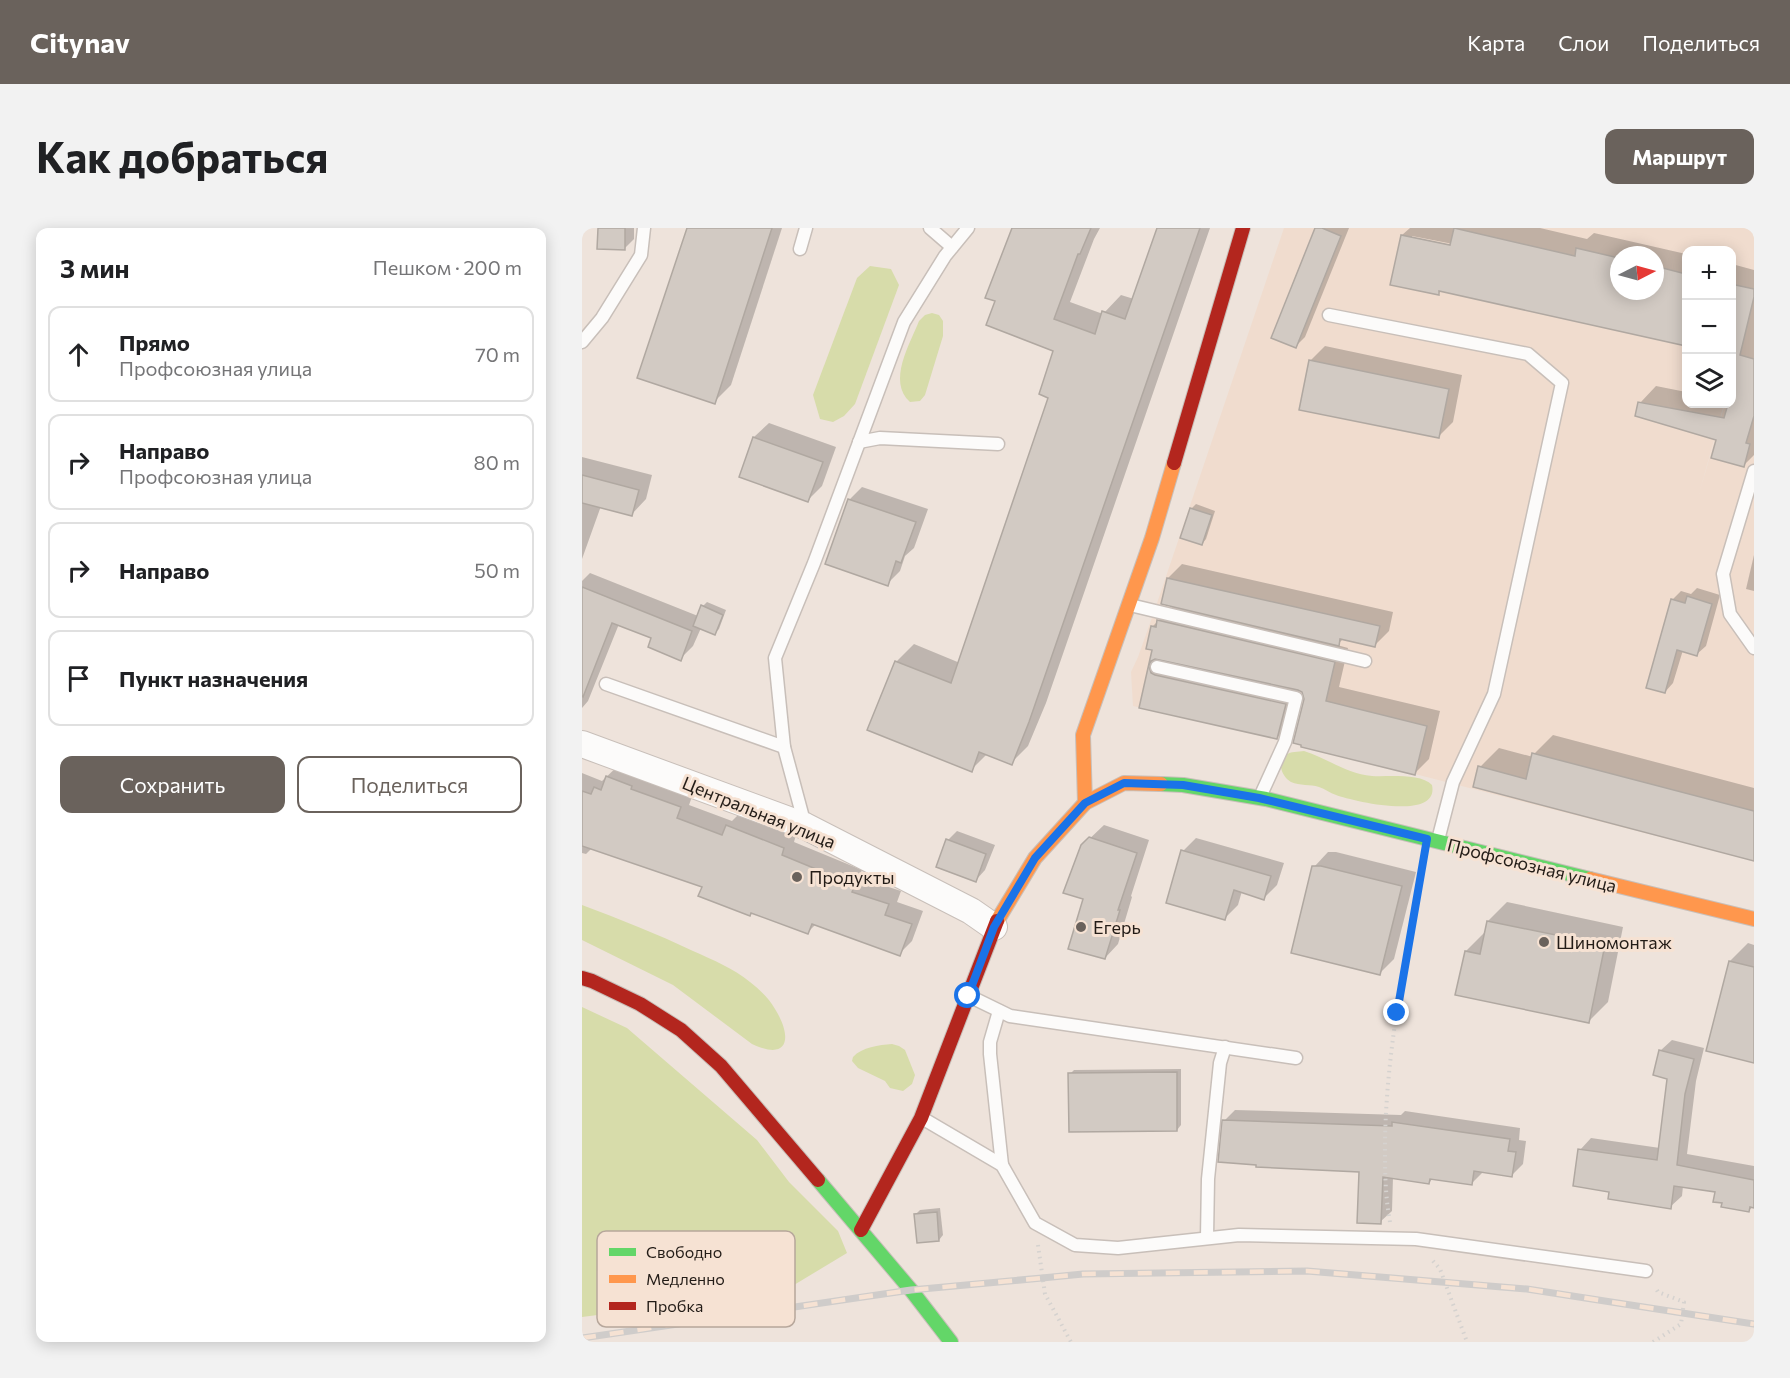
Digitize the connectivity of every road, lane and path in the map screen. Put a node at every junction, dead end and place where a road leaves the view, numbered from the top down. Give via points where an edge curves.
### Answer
1 (644, 228) edge
2 (806, 228) edge
3 (930, 228) edge
4 (968, 228) edge
5 (1243, 228) edge
6 (952, 247) junction
7 (800, 249) dead end
8 (1329, 315) dead end
9 (582, 342) edge
10 (859, 442) junction
11 (998, 444) dead end
12 (1754, 471) edge
13 (1128, 605) junction
14 (1754, 648) edge
15 (1365, 661) dead end
16 (1157, 667) dead end
17 (606, 684) dead end
18 (582, 744) edge
19 (784, 747) junction
20 (1259, 798) junction
21 (1085, 803) junction
22 (805, 826) junction
23 (1432, 840) junction
24 (1754, 919) edge
25 (994, 927) junction
26 (582, 978) edge
27 (968, 996) junction
28 (999, 1011) junction
29 (1225, 1047) junction
30 (1296, 1058) dead end
31 (921, 1118) junction
32 (1002, 1165) junction
33 (1035, 1223) junction
34 (861, 1230) junction
35 (1207, 1237) junction
36 (1392, 1239) junction
37 (1416, 1239) junction
38 (1646, 1271) joint
39 (951, 1342) edge
40 (1071, 1342) edge
41 (1467, 1342) edge
42 (1653, 1342) edge

1 - 9 lane via 641,255 602,318
2 - 7 lane
3 - 6 lane
4 - 6 lane
5 - 13 street via 1152,538
6 - 10 lane via 904,322
8 - 23 lane via 1528,354 1562,384 1494,694 1453,782
10 - 11 lane via 880,438
10 - 19 lane via 775,658
12 - 14 lane via 1723,574 1730,615
13 - 15 lane
13 - 21 street via 1083,735
16 - 20 lane via 1296,698 1285,742
17 - 19 lane
18 - 22 street, Центральная улица
19 - 22 lane
20 - 21 street, Профсоюзная улица via 1183,785 1124,783
20 - 23 street, Профсоюзная улица
21 - 25 street, Профсоюзная улица via 1035,858
22 - 25 street, Центральная улица via 971,911
23 - 24 street, Профсоюзная улица
23 - 36 path via 1397,1013 1388,1083 1385,1193
25 - 27 street, Профсоюзная улица
26 - 34 street via 640,1004 681,1030 721,1066
27 - 28 lane
27 - 31 street, Профсоюзная улица
28 - 29 lane via 1010,1016
28 - 32 lane via 990,1054
29 - 30 lane
29 - 35 lane via 1208,1179
31 - 32 lane
31 - 34 street, Профсоюзная улица
32 - 33 lane
33 - 35 lane via 1075,1245 1086,1246 1118,1248
33 - 40 path via 1045,1294
34 - 39 street
35 - 36 lane
36 - 37 lane
37 - 38 lane
37 - 41 path via 1440,1269
38 - 42 path via 1658,1292 1684,1302 1681,1324

